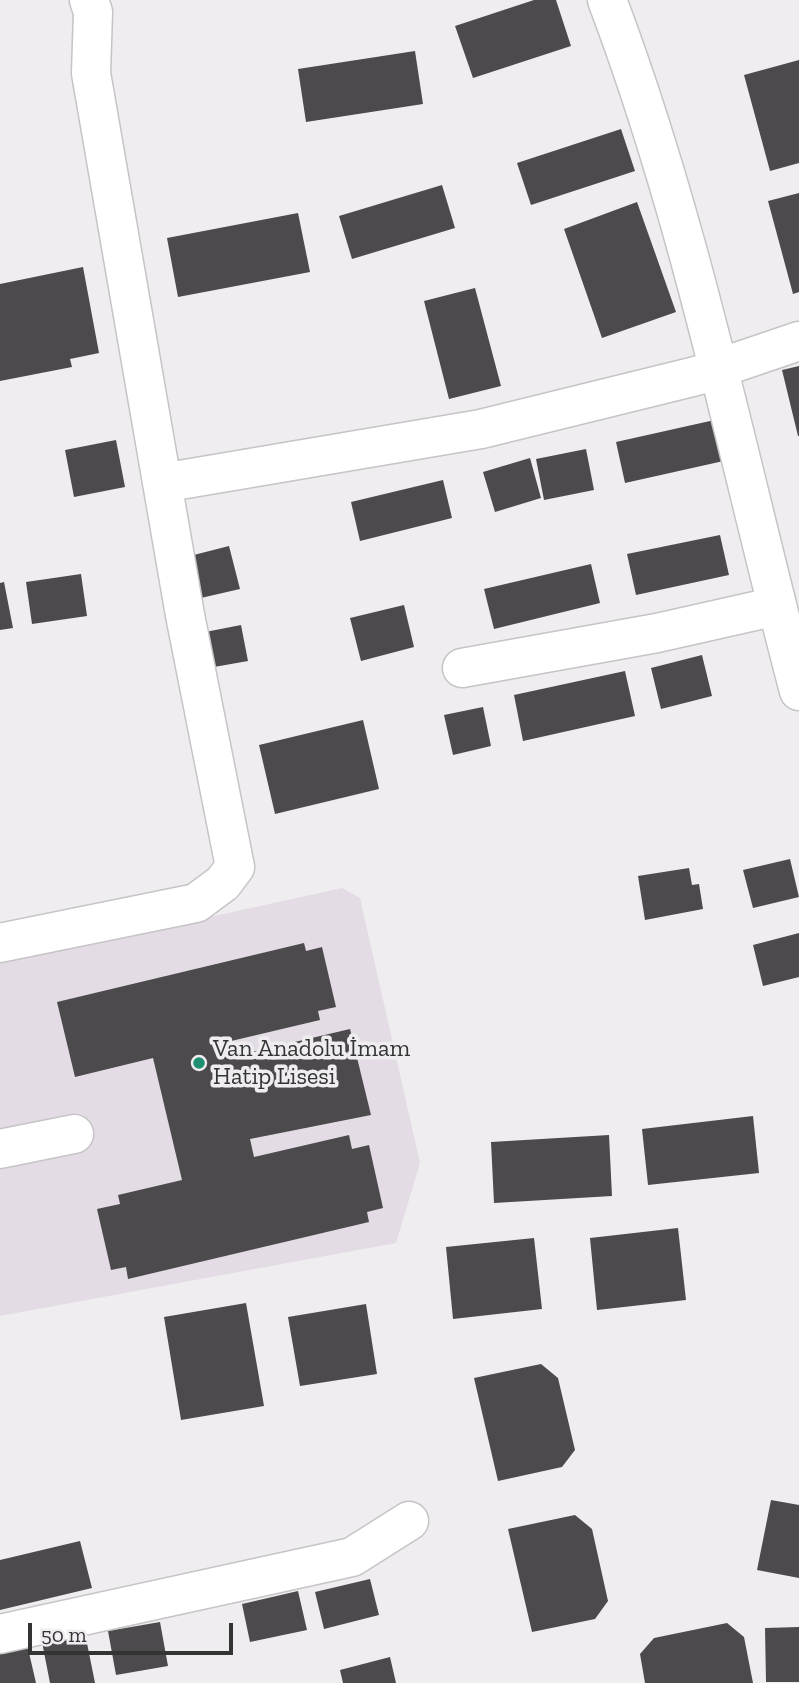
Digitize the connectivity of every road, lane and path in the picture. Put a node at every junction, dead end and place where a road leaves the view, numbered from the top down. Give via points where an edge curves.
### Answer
1 (89, 0) edge
2 (607, 0) edge
3 (799, 341) edge
4 (720, 368) junction
5 (162, 483) junction
6 (777, 607) junction
7 (462, 668) dead end
8 (799, 691) edge
9 (0, 943) edge
10 (74, 1134) dead end
11 (0, 1149) edge
12 (409, 1521) dead end
13 (0, 1634) edge

1 - 5 street via 93,12 91,73
2 - 4 street via 643,95
3 - 4 street
4 - 5 street via 481,429
4 - 6 street
5 - 9 street via 235,867 223,883 196,903
6 - 7 street
6 - 8 street
10 - 11 street
12 - 13 street via 352,1557

